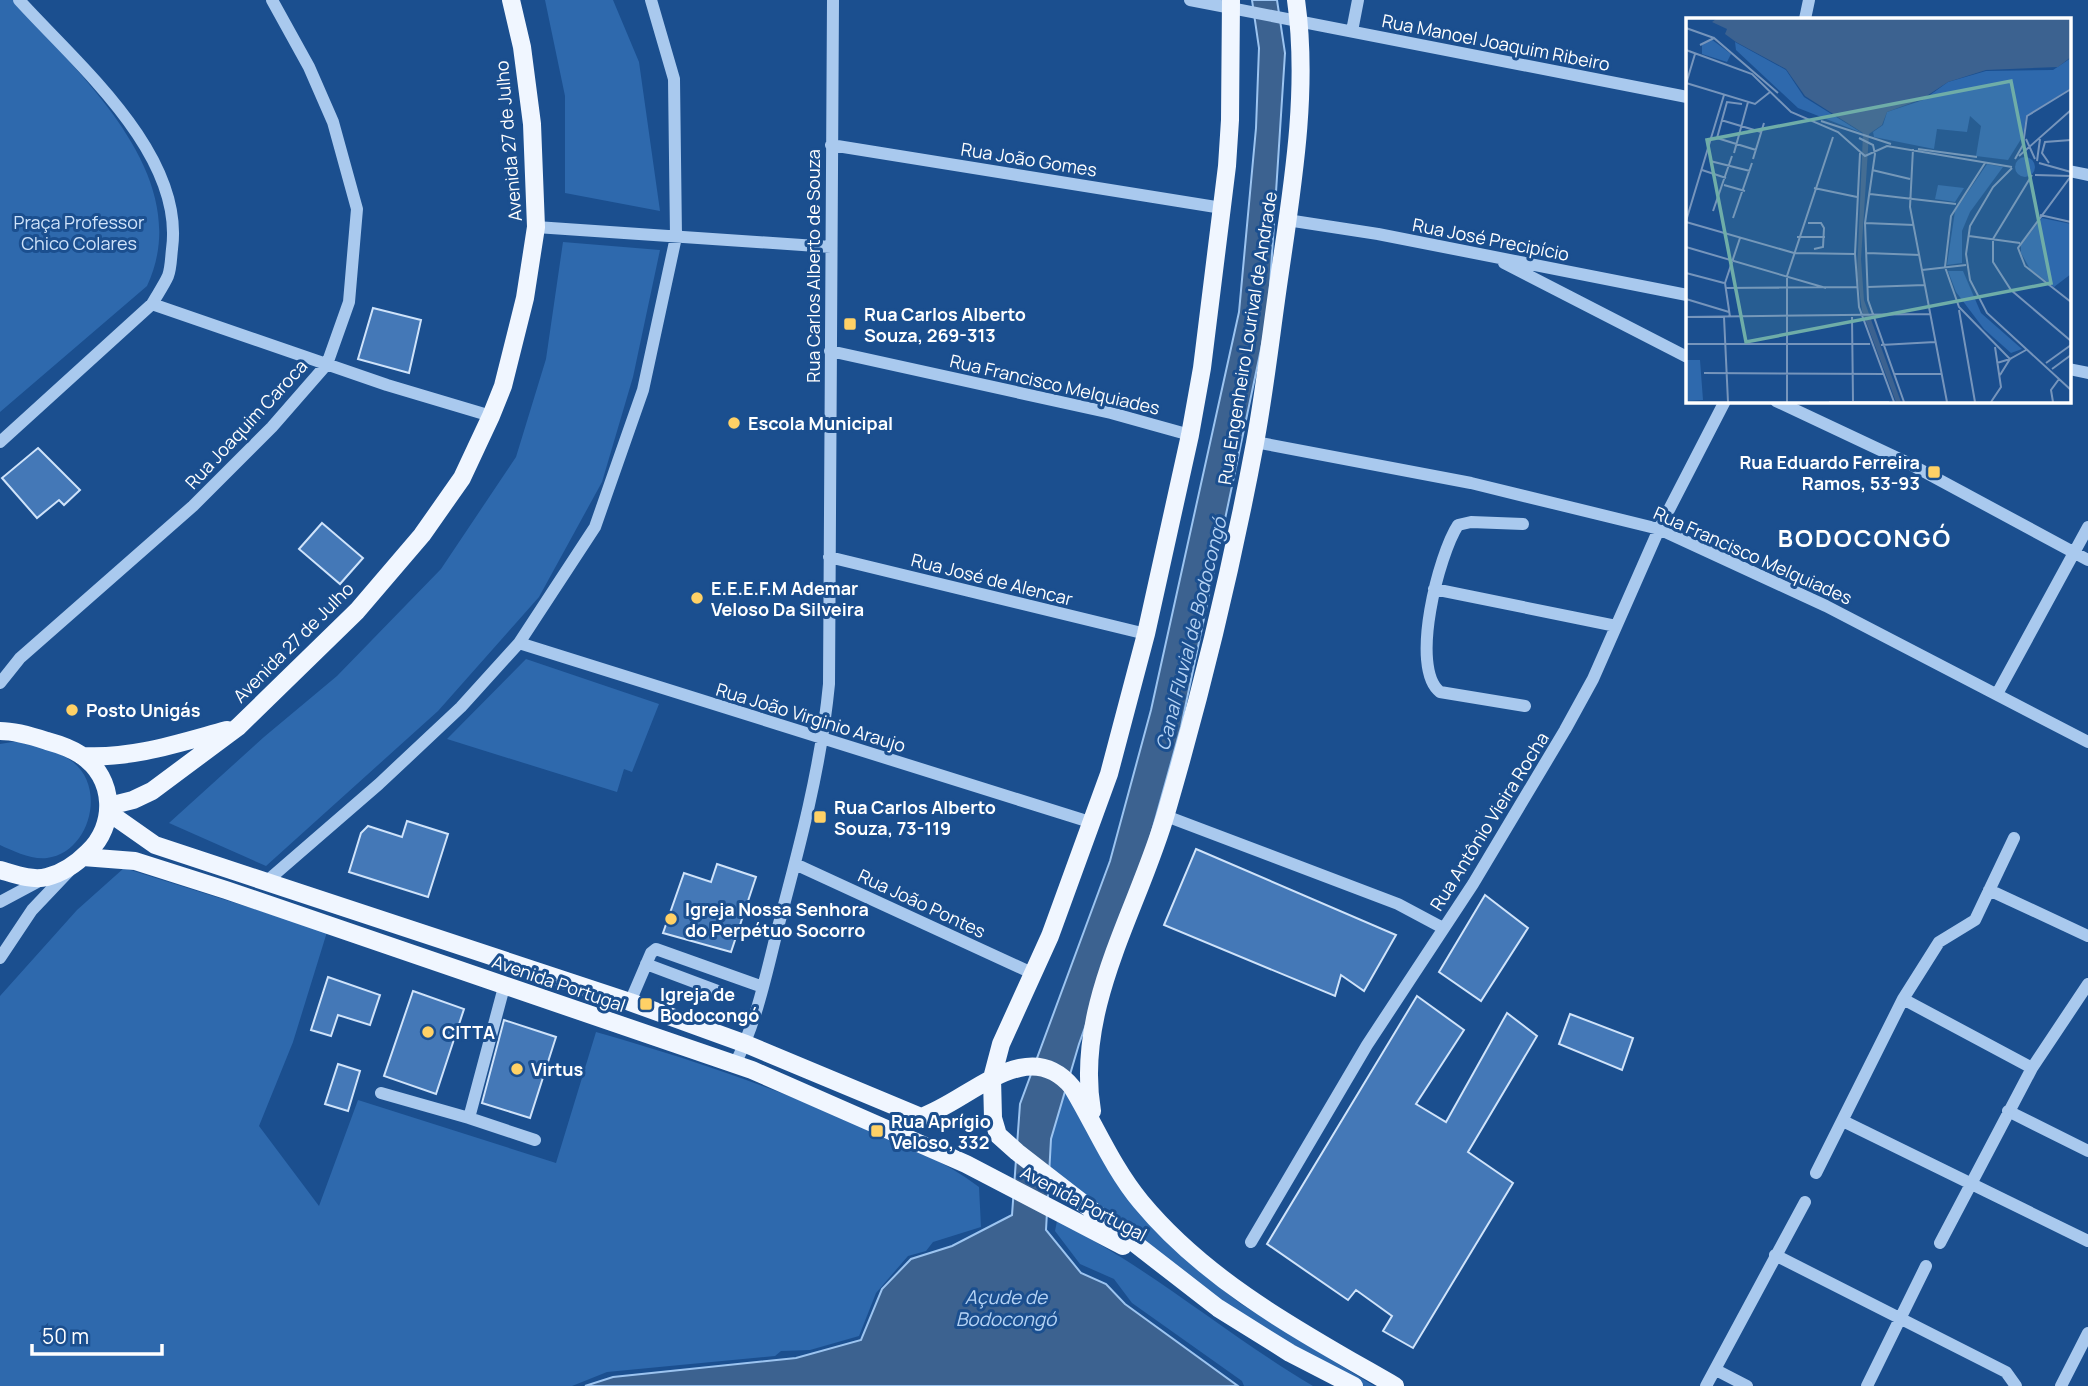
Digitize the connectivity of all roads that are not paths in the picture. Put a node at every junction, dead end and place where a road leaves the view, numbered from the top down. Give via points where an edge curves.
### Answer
1 (19, 0) edge
2 (272, 0) edge
3 (511, 0) edge
4 (651, 0) edge
5 (833, 0) edge
6 (1190, 0) edge
7 (1296, 0) edge
8 (1358, 0) edge
9 (1809, 0) edge
10 (1235, 5) edge
11 (1805, 18) edge
12 (1294, 20) junction
13 (1352, 32) junction
14 (1686, 97) edge
15 (831, 145) junction
16 (2070, 171) edge
17 (2088, 174) edge
18 (1222, 208) junction
19 (1287, 220) junction
20 (536, 227) junction
21 (676, 237) junction
22 (831, 247) junction
23 (1491, 257) junction
24 (1686, 295) edge
25 (152, 304) junction
26 (830, 351) junction
27 (1686, 356) edge
28 (327, 363) junction
29 (2070, 369) edge
30 (2088, 373) edge
31 (1724, 402) edge
32 (1778, 402) edge
33 (491, 416) junction
34 (1190, 435) junction
35 (0, 442) edge
36 (1255, 442) junction
37 (1523, 524) dead end
38 (2088, 527) edge
39 (1659, 529) junction
40 (2075, 553) junction
41 (829, 558) junction
42 (2088, 560) edge
43 (1434, 589) junction
44 (1616, 626) junction
45 (1146, 634) junction
46 (519, 643) junction
47 (0, 683) edge
48 (1997, 694) junction
49 (1525, 706) dead end
50 (237, 727) junction
51 (0, 731) edge
52 (824, 739) junction
53 (2088, 742) edge
54 (82, 756) junction
55 (109, 809) junction
56 (1166, 816) junction
57 (1093, 823) junction
58 (2014, 838) dead end
59 (78, 861) junction
60 (795, 864) junction
61 (0, 870) edge
62 (46, 877) junction
63 (267, 881) junction
64 (1989, 890) junction
65 (0, 902) edge
66 (1443, 928) junction
67 (2088, 936) edge
68 (0, 958) edge
69 (646, 964) junction
70 (1034, 974) junction
71 (2088, 984) edge
72 (504, 987) junction
73 (763, 987) junction
74 (718, 991) dead end
75 (1903, 999) junction
76 (630, 1002) junction
77 (746, 1044) junction
78 (735, 1064) junction
79 (2032, 1068) junction
80 (992, 1078) junction
81 (381, 1093) dead end
82 (2008, 1111) junction
83 (469, 1118) junction
84 (1843, 1121) junction
85 (1093, 1122) junction
86 (536, 1140) dead end
87 (2088, 1151) edge
88 (1816, 1173) dead end
89 (1972, 1186) junction
90 (1805, 1202) dead end
91 (2088, 1241) edge
92 (1251, 1242) dead end
93 (1940, 1244) dead end
94 (1775, 1255) junction
95 (1926, 1266) dead end
96 (1192, 1288) junction
97 (1899, 1318) junction
98 (2088, 1333) edge
99 (1716, 1370) junction
100 (1354, 1386) edge
101 (1395, 1386) edge
102 (1706, 1386) edge
103 (1747, 1386) edge
104 (1867, 1386) edge
105 (2016, 1386) edge
106 (2060, 1386) edge

1 - 25 street via 115,105 162,176 174,237 169,274
2 - 28 street, Rua Joaquim Caroca via 333,122 357,209 349,302
3 - 20 main road, Avenida 27 de Julho via 531,124
4 - 21 street via 674,79
5 - 15 street, Rua Carlos Alberto de Souza
6 - 10 street
7 - 12 main road, Rua Engenheiro Lourival de Andrade
8 - 13 street
9 - 11 street
10 - 12 street, Rua Manoel Joaquim Ribeiro
10 - 18 main road
12 - 13 street, Rua Manoel Joaquim Ribeiro
12 - 19 main road, Rua Engenheiro Lourival de Andrade via 1299,87
13 - 14 street, Rua Manoel Joaquim Ribeiro
15 - 18 street, Rua João Gomes
15 - 22 street, Rua Carlos Alberto de Souza
16 - 17 street
18 - 34 main road
19 - 23 street, Rua José Precipício
19 - 36 main road, Rua Engenheiro Lourival de Andrade
20 - 21 street
20 - 33 main road, Avenida 27 de Julho via 522,310
21 - 22 street
21 - 46 street via 643,390 616,473 595,527
22 - 26 street, Rua Carlos Alberto de Souza
23 - 24 street, Rua José Precipício
23 - 27 street
25 - 28 street
25 - 35 street
26 - 34 street, Rua Francisco Melquiades
26 - 41 street, Rua Carlos Alberto de Souza
28 - 33 street
28 - 47 street, Rua Joaquim Caroca via 272,427 193,506 20,658
29 - 30 street
31 - 39 street, Rua Antônio Vieira Rocha
32 - 40 street via 1908,463
33 - 50 main road, Avenida 27 de Julho via 462,478 422,535 357,611
34 - 45 main road
36 - 39 street, Rua Francisco Melquiades via 1471,483
36 - 56 main road, Rua Engenheiro Lourival de Andrade via 1229,569
37 - 43 street via 1458,525 1444,552
38 - 40 street
39 - 44 street, Rua Antônio Vieira Rocha
39 - 48 street, Rua Francisco Melquiades via 1826,606
40 - 42 street
40 - 48 street
41 - 45 street, Rua José de Alencar
41 - 52 street, Rua Carlos Alberto de Souza
43 - 44 street
43 - 49 street via 1427,655 1433,686 1451,695
44 - 66 street, Rua Antônio Vieira Rocha via 1565,730
45 - 57 main road
46 - 52 street, Rua João Virginio Araujo
46 - 63 street via 461,707
48 - 53 street, Rua Francisco Melquiades
50 - 54 main road, Avenida 27 de Julho via 155,751
50 - 55 main road, Avenida 27 de Julho via 152,791
51 - 54 main road via 33,737
52 - 57 street, Rua João Virginio Araujo
52 - 60 street, Rua Carlos Alberto de Souza
54 - 55 main road via 103,779
55 - 59 main road via 101,840
55 - 63 main road, Avenida Portugal via 142,837 164,848
56 - 66 street via 1398,904
56 - 85 main road, Rua Engenheiro Lourival de Andrade via 1096,1003 1086,1072
57 - 70 main road
58 - 64 street
59 - 62 main road
59 - 68 street via 32,910
59 - 72 main road, Avenida Portugal via 135,861
60 - 70 street, Rua João Pontes
60 - 73 street, Rua Carlos Alberto de Souza
61 - 62 main road
62 - 65 street
63 - 76 main road, Avenida Portugal
64 - 67 street
64 - 75 street via 1975,920 1940,942
66 - 92 street, Rua Antônio Vieira Rocha via 1367,1045
69 - 73 street via 651,953 661,949
69 - 74 street
69 - 76 street
70 - 80 main road via 1001,1044
71 - 79 street
72 - 78 main road, Avenida Portugal
72 - 83 street
73 - 77 street, Rua Carlos Alberto de Souza
75 - 79 street
75 - 84 street
76 - 77 main road, Avenida Portugal
77 - 78 street, Rua Carlos Alberto de Souza
77 - 80 main road, Avenida Portugal via 921,1117 942,1110
78 - 96 main road, Avenida Portugal via 966,1164 1113,1239
79 - 82 street
80 - 85 main road, Avenida Portugal via 1017,1068 1049,1067 1072,1087
80 - 96 main road, Avenida Portugal via 991,1102 998,1135
81 - 83 street
82 - 87 street
82 - 89 street
83 - 86 street
84 - 88 street
84 - 89 street
85 - 101 main road, Avenida Portugal via 1115,1166 1141,1202 1209,1270 1323,1346
89 - 91 street
89 - 93 street
90 - 94 street
94 - 97 street
94 - 99 street
95 - 97 street
96 - 100 main road, Avenida Portugal via 1245,1326
97 - 104 street
97 - 105 street via 2006,1373
98 - 106 street
99 - 102 street
99 - 103 street

